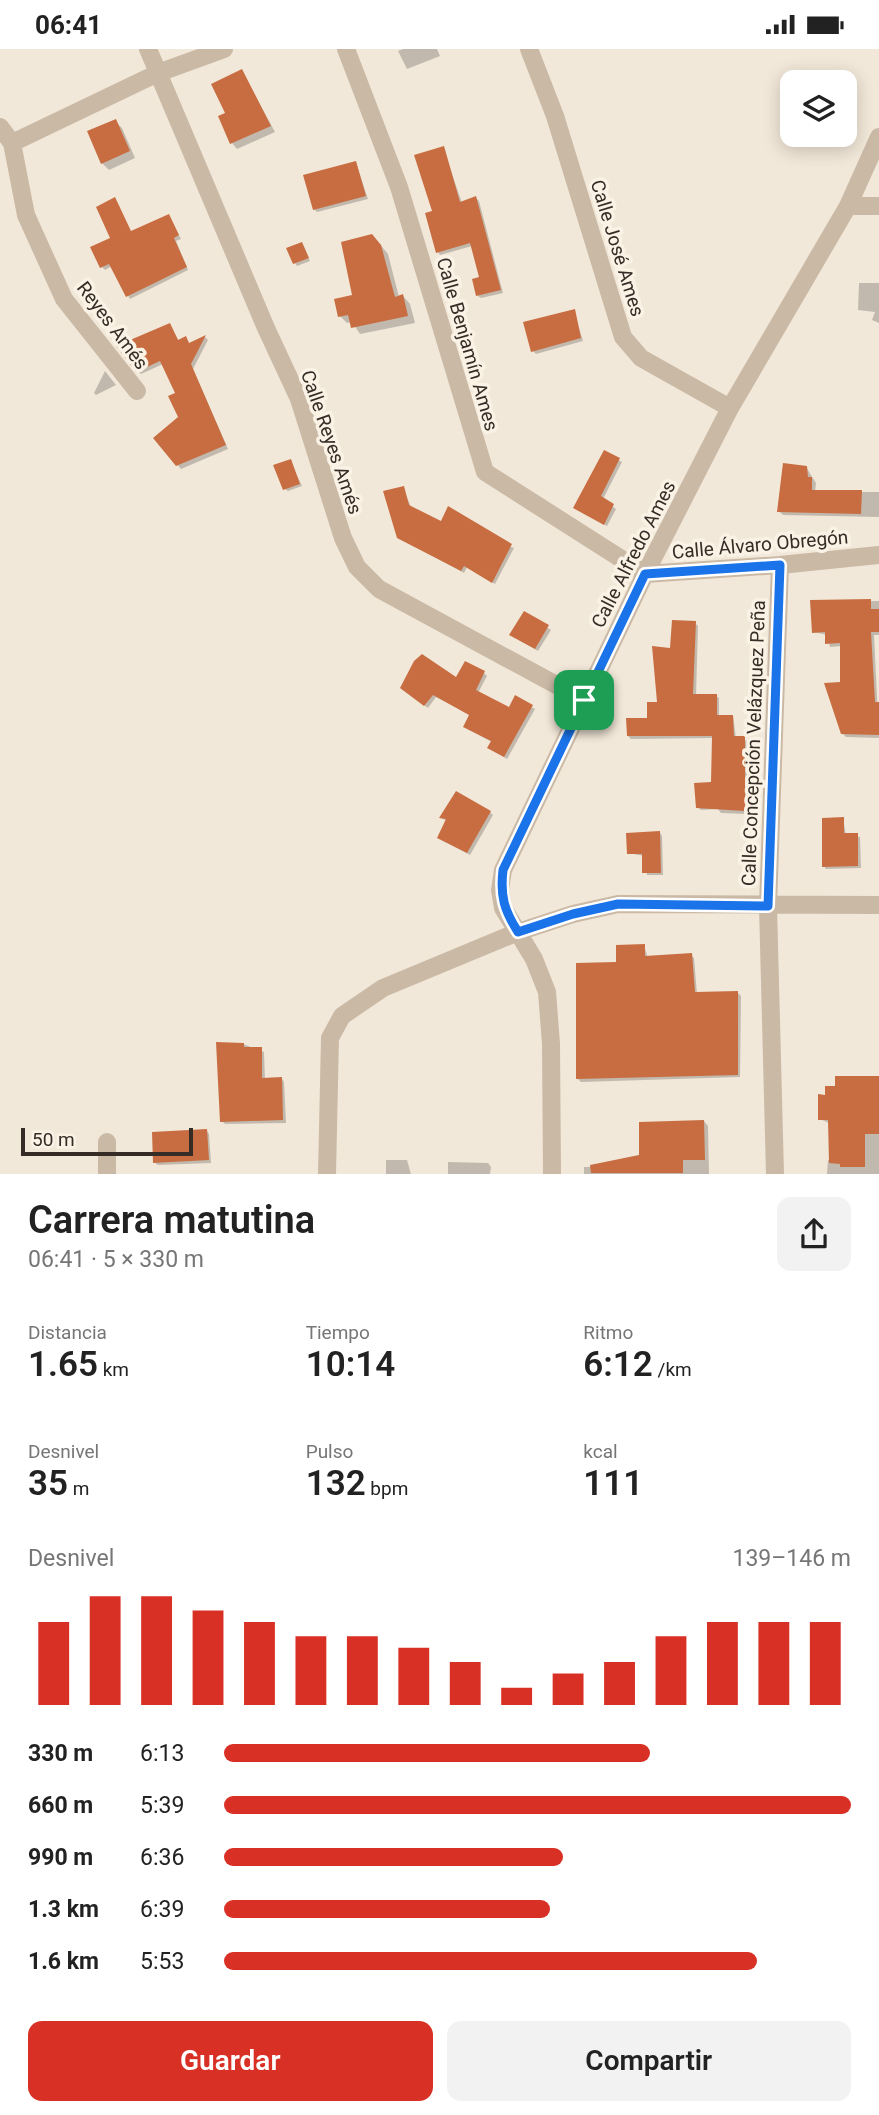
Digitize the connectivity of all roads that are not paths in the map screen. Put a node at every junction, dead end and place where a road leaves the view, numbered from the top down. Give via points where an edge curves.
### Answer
1 (148, 49) edge
2 (224, 49) edge
3 (346, 49) edge
4 (529, 49) edge
5 (158, 73) junction
6 (0, 127) edge
7 (879, 137) edge
8 (12, 143) junction
9 (848, 206) junction
10 (879, 206) edge
11 (137, 391) dead end
12 (730, 408) junction
13 (879, 555) edge
14 (780, 565) junction
15 (645, 574) junction
16 (584, 700) junction
17 (879, 905) edge
18 (768, 906) junction
19 (518, 932) junction
20 (107, 1142) dead end
21 (107, 1174) edge
22 (327, 1174) edge
23 (552, 1174) edge
24 (775, 1174) edge

1 - 5 street, Calle Reyes Amés
2 - 5 street
3 - 15 street, Calle Benjamín Ames via 399,187 485,472
4 - 12 street, Calle José Ames via 555,115 623,337 641,358
5 - 8 street
5 - 16 street, Calle Reyes Amés via 299,399 343,538 357,567 379,589
6 - 8 street, Reyes Amés
7 - 9 street, Calle Alfredo Ames
8 - 11 street, Reyes Amés via 26,215 64,299
9 - 10 street
9 - 12 street, Calle Alfredo Ames
12 - 15 street, Calle Alfredo Ames
13 - 14 street, Calle Álvaro Obregón
14 - 15 street, Calle Álvaro Obregón
14 - 18 street, Calle Concepción Velázquez Peña
15 - 16 street, Calle Alfredo Ames
16 - 19 street, Calle Alfredo Ames via 503,870 503,908
17 - 18 street
18 - 19 street via 618,904
18 - 24 street, Calle Concepción Velázquez Peña
19 - 22 street via 383,988 334,1026
19 - 23 street, Calle Alfredo Ames via 547,992
20 - 21 street

